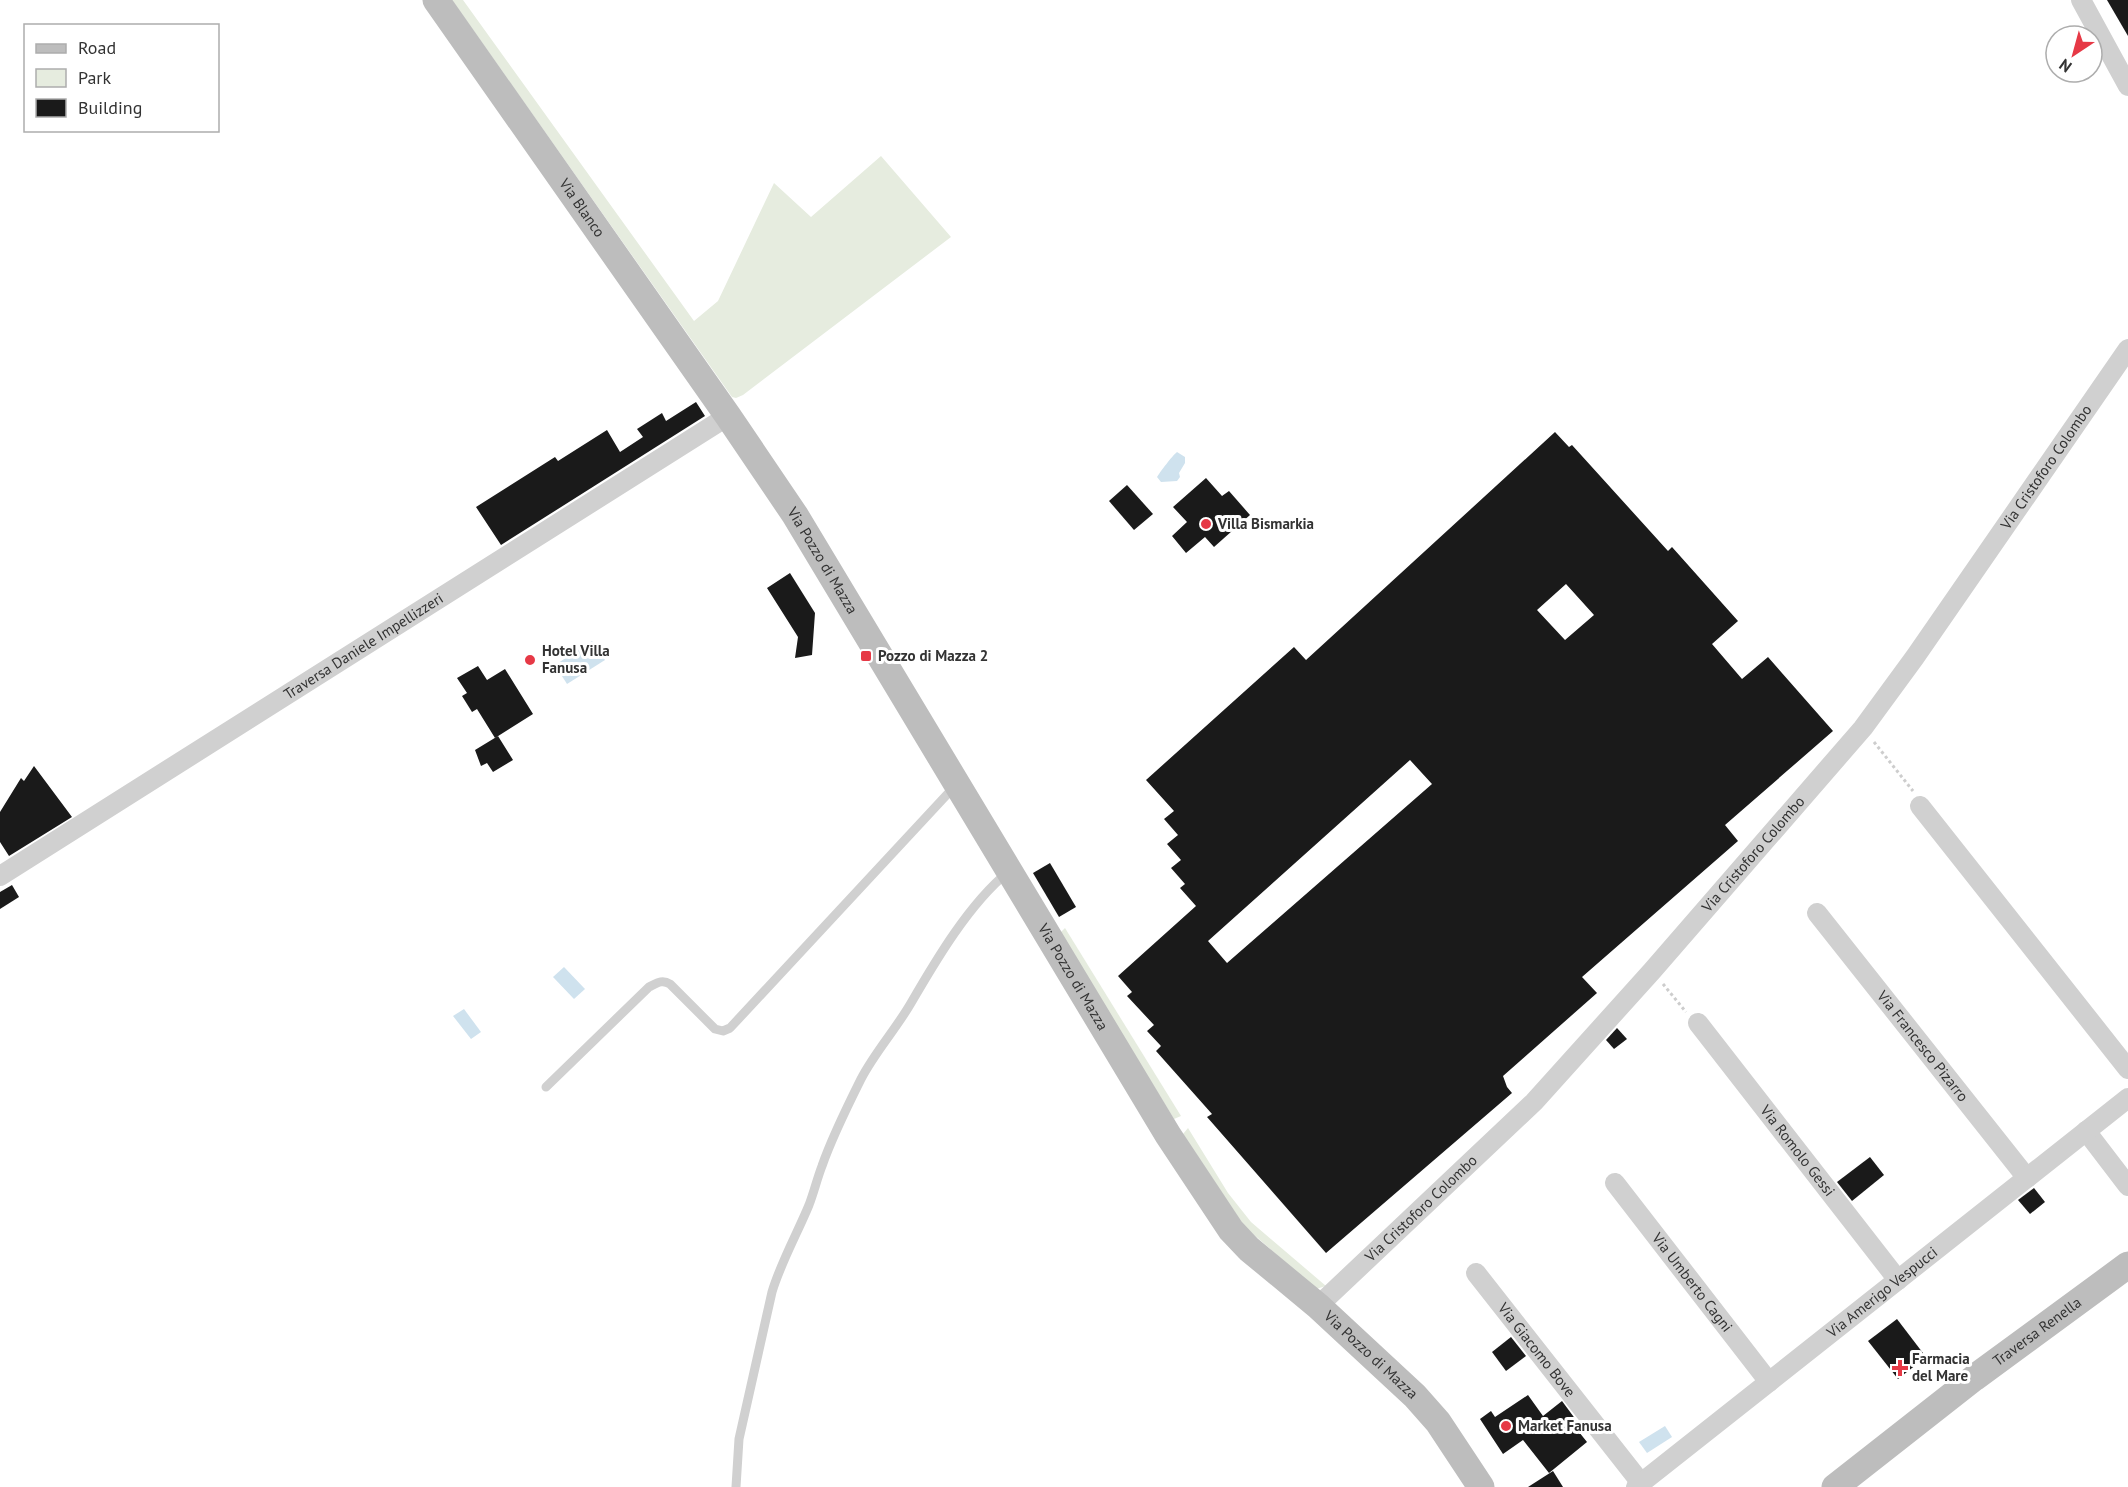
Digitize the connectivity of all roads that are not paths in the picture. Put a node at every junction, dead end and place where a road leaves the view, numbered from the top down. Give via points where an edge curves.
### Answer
1 (436, 0) edge
2 (2081, 0) edge
3 (2128, 86) edge
4 (2128, 349) edge
5 (728, 416) junction
6 (957, 783) junction
7 (1920, 806) road end
8 (1010, 870) junction
9 (0, 876) edge
10 (1817, 913) dead end
11 (1698, 1023) road end
12 (2128, 1069) edge
13 (546, 1087) dead end
14 (2128, 1098) edge
15 (2086, 1131) junction
16 (2027, 1178) junction
17 (1615, 1183) dead end
18 (2128, 1186) edge
19 (2128, 1265) edge
20 (1476, 1274) dead end
21 (1898, 1280) junction
22 (1318, 1306) junction
23 (1769, 1382) junction
24 (1638, 1485) edge
25 (736, 1487) edge
26 (1481, 1487) edge
27 (1835, 1487) edge

1 - 5 street, Via Blanco
2 - 3 street
4 - 22 street, Via Cristoforo Colombo via 1863,728 1652,971 1514,1122
5 - 6 street, Via Pozzo di Mazza via 795,515
5 - 9 street, Traversa Daniele Impellizzeri
6 - 8 street, Via Pozzo di Mazza
6 - 13 lane via 730,1028 715,1029 670,984 658,982
7 - 12 street
8 - 22 street, Via Pozzo di Mazza via 1213,1206 1249,1249
8 - 25 lane via 992,886 932,968 861,1078 833,1139 772,1292 739,1438
10 - 16 street, Via Francesco Pizarro
11 - 21 street, Via Romolo Gessi
14 - 15 street, Via Amerigo Vespucci
15 - 16 street, Via Amerigo Vespucci
15 - 18 street
16 - 21 street, Via Amerigo Vespucci
17 - 23 street, Via Umberto Cagni
19 - 27 street, Traversa Renella
20 - 24 street, Via Giacomo Bove
21 - 23 street, Via Amerigo Vespucci
22 - 26 street, Via Pozzo di Mazza via 1415,1396 1438,1422
23 - 24 street, Via Amerigo Vespucci

